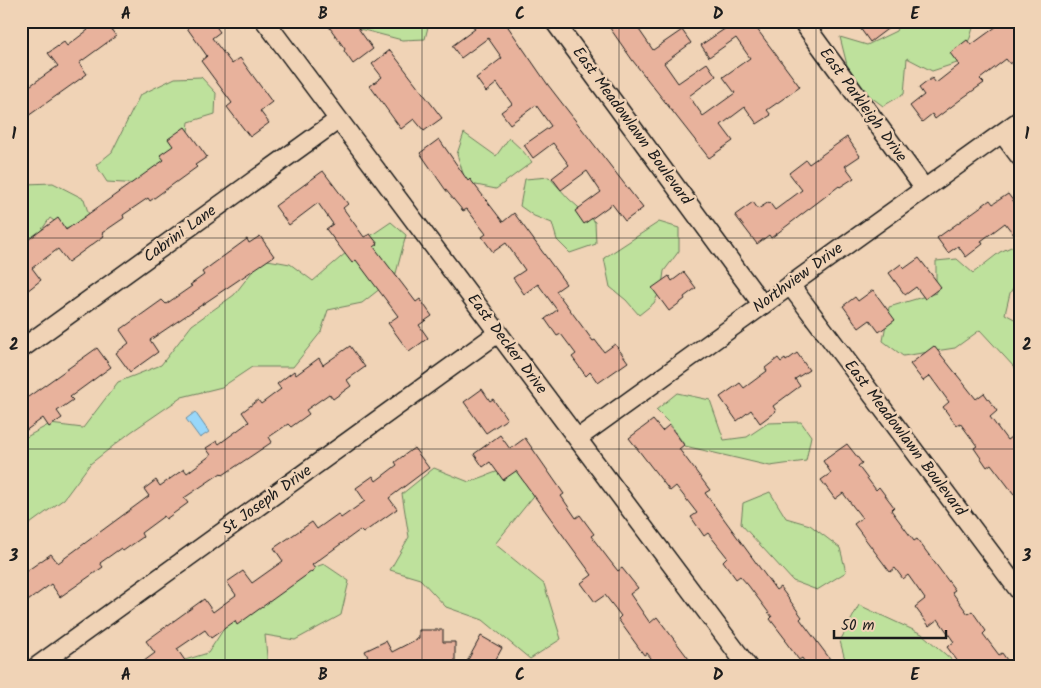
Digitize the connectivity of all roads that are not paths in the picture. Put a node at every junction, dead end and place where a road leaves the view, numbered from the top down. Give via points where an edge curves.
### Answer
1 (265, 21) edge
2 (554, 21) edge
3 (802, 21) edge
4 (338, 120) junction
5 (1020, 120) edge
6 (1002, 133) junction
7 (1020, 157) edge
8 (924, 188) junction
9 (790, 285) junction
10 (762, 304) junction
11 (498, 333) junction
12 (21, 349) edge
13 (578, 438) junction
14 (1020, 592) edge
15 (36, 667) edge
16 (748, 667) edge

1 - 4 street, East Decker Drive
2 - 10 street, East Meadowlawn Boulevard
3 - 8 street, East Parkleigh Drive
4 - 11 street, East Decker Drive
4 - 12 street, Cabrini Lane
5 - 6 street, Northview Drive
6 - 7 street
6 - 8 street, Northview Drive
8 - 9 street, Northview Drive
9 - 10 street, Northview Drive
9 - 14 street, East Meadowlawn Boulevard
10 - 13 street, Northview Drive
11 - 13 street, East Decker Drive
11 - 15 street, St Joseph Drive
13 - 16 street, East Decker Drive

